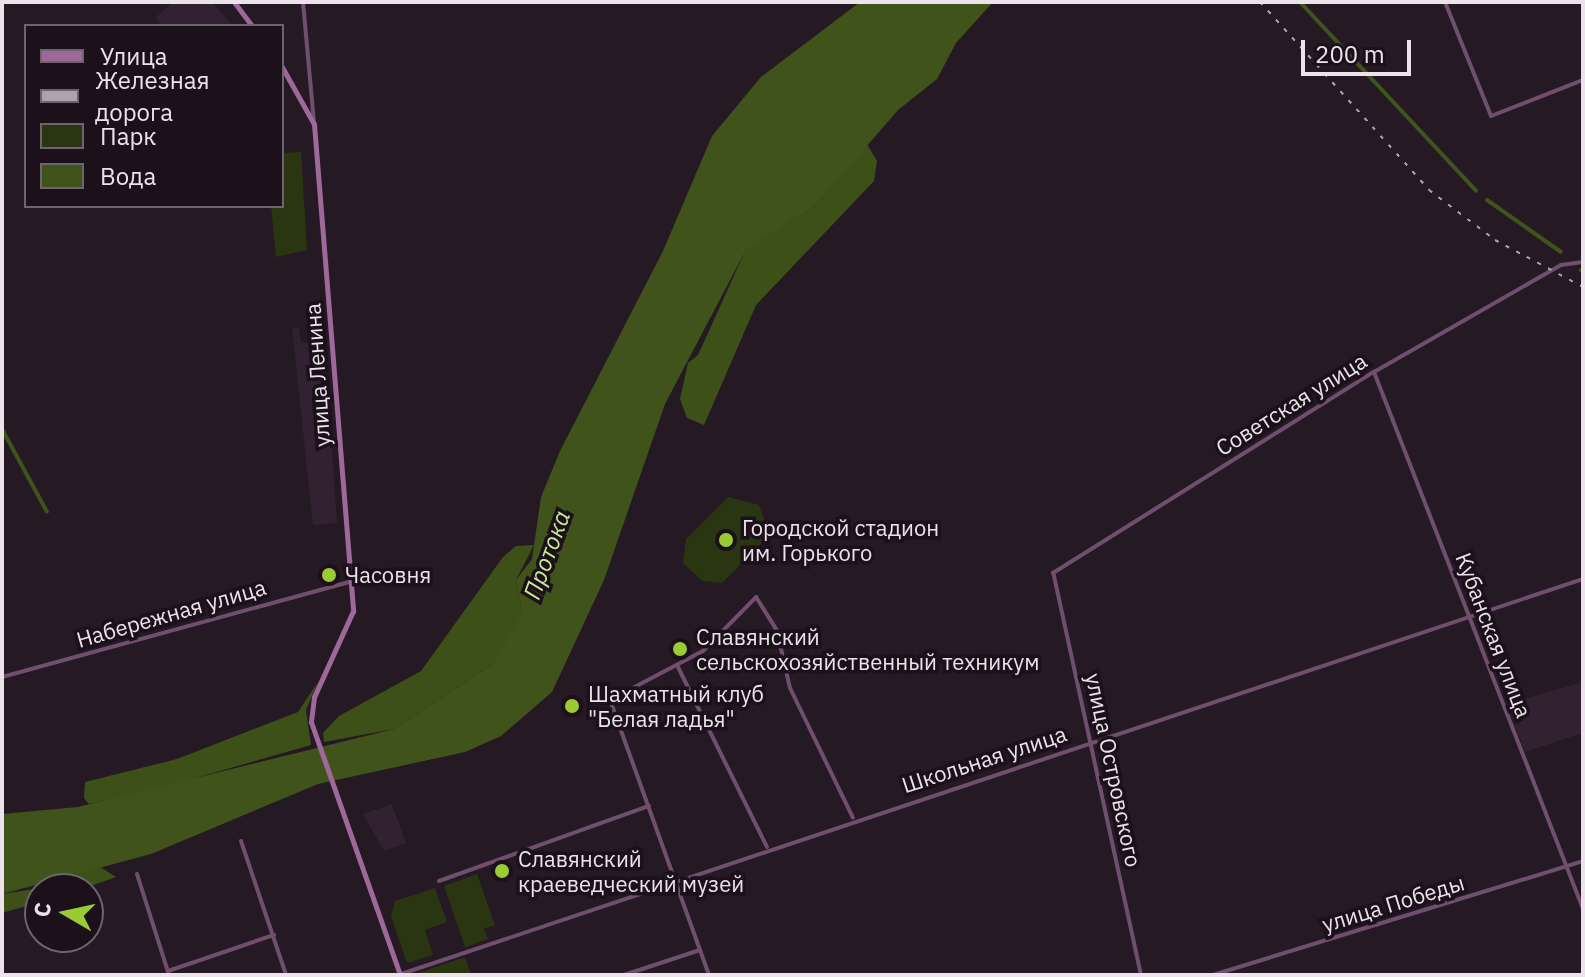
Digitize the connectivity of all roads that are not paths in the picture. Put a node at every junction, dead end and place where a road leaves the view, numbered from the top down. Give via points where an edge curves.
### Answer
1 (234, 2) edge
2 (303, 2) edge
3 (1445, 2) edge
4 (250, 24) edge
5 (284, 70) edge
6 (1583, 80) edge
7 (309, 107) junction
8 (1583, 262) edge
9 (1374, 372) junction
10 (1053, 573) joint
11 (1583, 579) edge
12 (350, 582) junction
13 (1468, 617) junction
14 (677, 665) junction
15 (2, 677) edge
16 (1092, 739) junction
17 (649, 806) junction
18 (853, 818) junction
19 (241, 841) dead end
20 (767, 847) junction
21 (1583, 861) edge
22 (1566, 867) junction
23 (137, 874) dead end
24 (673, 878) junction
25 (439, 881) dead end
26 (1583, 909) edge
27 (274, 935) junction
28 (700, 950) junction
29 (168, 973) edge
30 (286, 975) edge
31 (399, 975) edge
32 (624, 975) edge
33 (709, 975) edge
34 (1141, 975) edge
35 (1213, 975) edge

1 - 4 main road
2 - 7 street
3 - 6 street via 1491,116
5 - 7 main road
7 - 12 main road, улица Ленина
8 - 9 street, Советская улица via 1550,272
9 - 10 street, Советская улица
9 - 13 street, Кубанская улица
10 - 16 street, улица Островского
11 - 13 street, Школьная улица
12 - 15 street, Набережная улица
12 - 31 main road, улица Ленина via 352,620 314,697 315,736
13 - 16 street, Школьная улица
13 - 22 street, Кубанская улица
14 - 17 street via 610,700
14 - 18 street via 703,651 756,597 777,631 790,688
14 - 20 street
16 - 18 street, Школьная улица
16 - 34 street, улица Островского
17 - 24 street
17 - 25 street
18 - 20 street, Школьная улица
19 - 27 street
20 - 24 street, Школьная улица
21 - 22 street, улица Победы
22 - 26 street, Кубанская улица
22 - 35 street, улица Победы
23 - 29 street
24 - 28 street
24 - 31 street, Школьная улица
27 - 29 street
27 - 30 street
28 - 32 street
28 - 33 street

